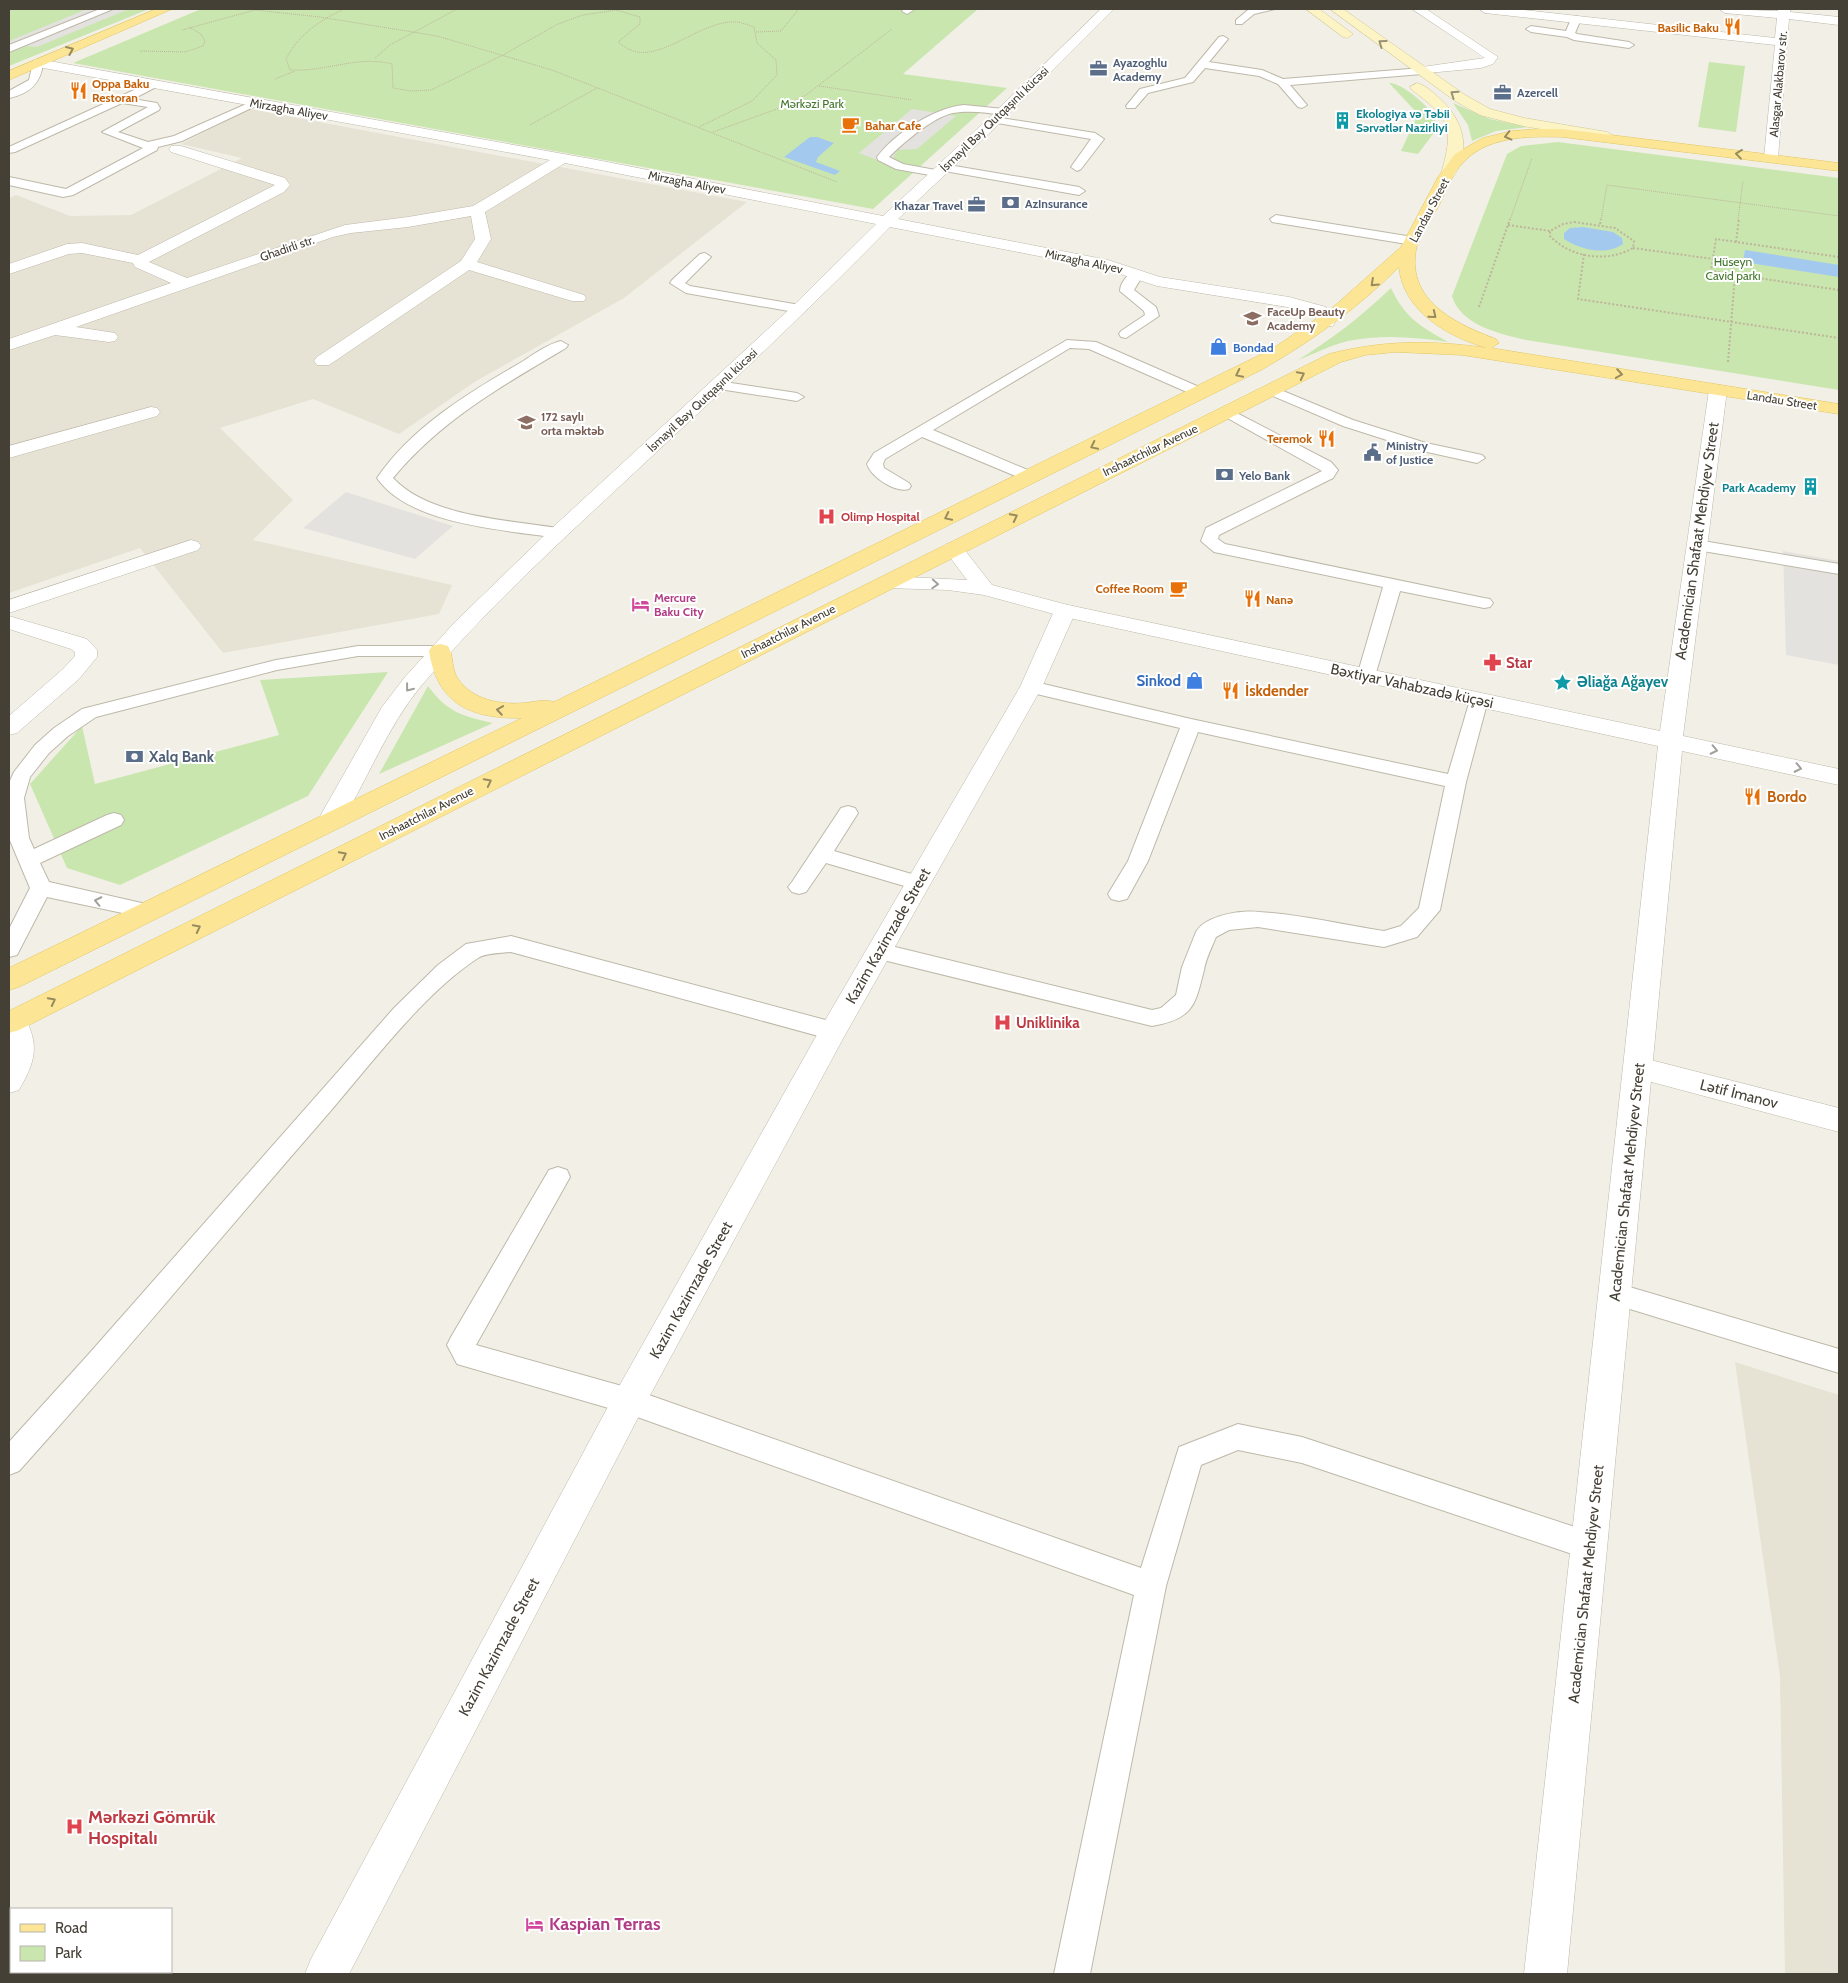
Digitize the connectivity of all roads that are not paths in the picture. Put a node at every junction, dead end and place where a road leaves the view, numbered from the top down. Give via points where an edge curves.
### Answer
1 (108, 9) edge
2 (166, 9) edge
3 (1108, 9) edge
4 (1264, 9) edge
5 (1312, 9) edge
6 (1336, 9) edge
7 (1418, 9) edge
8 (1485, 9) edge
9 (1725, 9) edge
10 (1549, 12) edge
11 (1784, 12) edge
12 (1576, 18) junction
13 (1839, 21) edge
14 (1239, 22) dead end
15 (1531, 30) dead end
16 (1570, 34) junction
17 (1224, 39) dead end
18 (1357, 42) dead end
19 (1782, 42) junction
20 (1629, 45) dead end
21 (9, 49) edge
22 (1384, 62) dead end
23 (38, 63) junction
24 (1202, 64) junction
25 (1422, 71) junction
26 (1399, 73) junction
27 (9, 76) edge
28 (1282, 82) junction
29 (154, 84) junction
30 (9, 95) edge
31 (121, 100) junction
32 (257, 103) junction
33 (1302, 105) dead end
34 (1131, 106) dead end
35 (999, 116) junction
36 (152, 145) junction
37 (1670, 146) junction
38 (176, 149) dead end
39 (11, 150) dead end
40 (563, 158) junction
41 (1771, 158) junction
42 (1077, 167) dead end
43 (1839, 167) edge
44 (940, 171) junction
45 (1448, 174) junction
46 (9, 182) edge
47 (1079, 191) dead end
48 (477, 210) junction
49 (1276, 219) dead end
50 (887, 221) junction
51 (1410, 245) junction
52 (705, 258) dead end
53 (140, 260) junction
54 (467, 264) junction
55 (9, 269) edge
56 (1136, 275) junction
57 (185, 283) junction
58 (578, 298) dead end
59 (800, 309) junction
60 (1327, 322) junction
61 (53, 330) junction
62 (1126, 334) dead end
63 (109, 337) dead end
64 (561, 344) dead end
65 (9, 345) edge
66 (323, 361) dead end
67 (1592, 370) junction
68 (718, 385) junction
69 (1271, 390) junction
70 (1718, 390) junction
71 (1201, 393) junction
72 (797, 397) dead end
73 (1839, 409) edge
74 (151, 412) dead end
75 (1228, 412) junction
76 (920, 431) junction
77 (9, 452) edge
78 (1477, 458) dead end
79 (1031, 477) junction
80 (904, 486) dead end
81 (558, 533) junction
82 (1697, 545) junction
83 (192, 546) dead end
84 (953, 548) junction
85 (1839, 569) edge
86 (887, 582) junction
87 (1393, 584) junction
88 (986, 589) junction
89 (1484, 603) dead end
90 (9, 607) edge
91 (1065, 611) junction
92 (9, 622) edge
93 (440, 651) junction
94 (1366, 676) junction
95 (1031, 688) junction
96 (582, 698) junction
97 (1479, 700) junction
98 (1190, 725) junction
99 (9, 728) edge
100 (1671, 741) junction
101 (1839, 777) edge
102 (1456, 782) junction
103 (848, 813) dead end
104 (331, 818) junction
105 (114, 820) dead end
106 (821, 854) junction
107 (29, 860) junction
108 (918, 883) junction
109 (799, 887) dead end
110 (41, 888) junction
111 (1120, 894) dead end
112 (146, 912) junction
113 (9, 949) edge
114 (879, 951) junction
115 (9, 980) edge
116 (11, 1022) edge
117 (833, 1031) junction
118 (1639, 1068) junction
119 (9, 1082) edge
120 (1839, 1120) edge
121 (558, 1177) dead end
122 (1616, 1294) junction
123 (1839, 1361) edge
124 (629, 1401) junction
125 (9, 1462) edge
126 (1590, 1546) junction
127 (1151, 1586) junction
128 (326, 1974) edge
129 (1072, 1974) edge
130 (1545, 1974) edge

1 - 21 lane
23 -> 2 main road
3 - 35 street, İsmayil Bəy Qutqaşınlı kücəsi
4 - 14 lane via 1251,12
5 - 18 main road
25 -> 6 main road
7 - 25 street via 1492,56 1489,61 1470,66
8 - 10 street
9 - 11 street
10 - 12 street
11 - 13 street
11 - 19 street, Alasgar Alakbarov str.
12 - 16 lane
12 - 19 street
15 - 16 lane
16 - 20 lane via 1580,39
17 - 24 lane
19 - 41 street, Alasgar Alakbarov str.
22 - 26 main road
23 - 27 main road
23 - 29 street, Mirzagha Aliyev
23 - 30 lane via 37,78 33,84
24 - 28 lane via 1262,73
24 - 34 lane via 1189,80 1144,92
25 - 26 lane
37 -> 25 main road via 1494,115 1460,98
26 - 28 lane
26 - 45 main road via 1440,105 1453,124 1456,140
28 - 33 lane
29 - 31 lane
29 - 32 street, Mirzagha Aliyev
31 - 36 lane via 155,108 108,132
31 - 39 lane
32 - 36 lane via 178,139
32 - 40 street, Mirzagha Aliyev
35 - 42 lane via 1095,136 1098,139
35 - 44 street, İsmayil Bəy Qutqaşınlı kücəsi
35 - 44 lane via 967,108 944,110 928,119 883,157 900,167
36 - 46 lane via 154,148 69,192
41 -> 37 main road, Landau Street
37 -> 45 main road, Landau Street via 1562,132 1528,132 1492,140 1466,152
38 - 53 street via 283,184 279,189
40 - 48 street, Ghadirli str.
40 - 50 street, Mirzagha Aliyev
41 - 43 main road, Landau Street
44 - 47 lane
44 - 50 street, İsmayil Bəy Qutqaşınlı kücəsi
45 - 51 main road, Landau Street
48 - 54 street via 483,245
48 - 57 street, Ghadirli str. via 350,228
49 - 51 lane
50 - 56 street, Mirzagha Aliyev via 1108,265
50 - 59 street, İsmayil Bəy Qutqaşınlı kücəsi
51 -> 60 main road, Inshaatchilar Avenue via 1364,292
51 -> 67 main road, Landau Street via 1411,286 1425,308 1438,320 1507,349
52 - 59 lane via 677,284 686,289
53 - 55 street via 82,248 66,249
53 - 57 street via 149,268
54 - 58 street
54 - 66 street
56 - 60 street, Mirzagha Aliyev via 1290,302 1320,311
56 - 62 lane via 1127,291 1151,310 1152,316
57 - 61 street, Ghadirli str.
59 - 68 street, İsmayil Bəy Qutqaşınlı kücəsi
60 -> 71 main road, Inshaatchilar Avenue via 1294,345
61 - 63 street
61 - 65 street, Ghadirli str.
64 - 81 lane via 479,392 400,457 385,478 389,485 413,500 449,514
69 -> 67 main road, Inshaatchilar Avenue via 1335,358 1373,347 1452,349
67 -> 70 main road, Landau Street
68 - 72 lane
68 - 81 street, İsmayil Bəy Qutqaşınlı kücəsi
69 - 75 main road, Inshaatchilar Avenue
69 - 78 lane via 1348,423 1423,447
70 - 73 main road, Landau Street
70 - 82 street, Academician Shafaat Mehdiyev Street
71 - 76 lane via 1091,345 1067,344
71 -> 79 main road, Inshaatchilar Avenue
74 - 77 street
84 -> 75 main road, Inshaatchilar Avenue
75 - 87 lane via 1330,470 1327,475 1212,532 1208,541 1220,548
76 - 79 lane
76 - 80 lane via 879,456 875,464 877,470
79 -> 96 main road, Inshaatchilar Avenue
81 - 93 street, İsmayil Bəy Qutqaşınlı kücəsi
82 - 85 lane
82 - 100 street, Academician Shafaat Mehdiyev Street
83 - 90 street
84 - 86 main road, Inshaatchilar Avenue
84 - 88 street
86 -> 88 street, Bəxtiyar Vahabzadə küçəsi
116 -> 86 main road, Inshaatchilar Avenue
87 - 89 lane
87 - 94 lane
88 - 91 street, Bəxtiyar Vahabzadə küçəsi
91 - 94 street, Bəxtiyar Vahabzadə küçəsi
91 - 95 street, Kazim Kazimzade Street
92 - 99 street via 79,644 86,650 86,657
96 -> 93 main road via 523,712 500,712 462,696 450,684 443,672
93 -> 104 street, İsmayil Bəy Qutqaşınlı kücəsi via 390,712
93 - 107 lane via 358,651 285,664 89,713 42,748 21,776 14,798 19,838
94 - 97 street, Bəxtiyar Vahabzadə küçəsi
95 - 98 lane
95 - 108 street, Kazim Kazimzade Street
96 - 104 main road, Inshaatchilar Avenue
97 - 100 street, Bəxtiyar Vahabzadə küçəsi
97 - 102 lane
98 - 102 lane
98 - 111 lane via 1138,861
100 -> 101 street, Bəxtiyar Vahabzadə küçəsi
100 - 118 street, Academician Shafaat Mehdiyev Street
102 - 114 lane via 1429,910 1409,932 1384,939 1258,920 1225,922 1207,932 1193,967 1186,999 1168,1016 1152,1018
103 - 106 lane
104 - 112 main road, Inshaatchilar Avenue
105 - 107 lane
106 - 108 lane
106 - 109 lane
107 - 110 lane
108 - 114 street, Kazim Kazimzade Street
112 -> 110 lane
110 - 113 lane
112 - 115 main road, Inshaatchilar Avenue
114 - 117 street, Kazim Kazimzade Street
116 - 119 street via 22,1043 20,1064
117 - 124 street, Kazim Kazimzade Street
117 - 125 lane via 511,944 474,950 446,971 402,1014
118 - 120 street, Lətif İmanov
118 - 122 street, Academician Shafaat Mehdiyev Street
121 - 124 lane via 461,1345 467,1355
122 - 123 lane
122 - 126 street, Academician Shafaat Mehdiyev Street
124 - 127 lane
124 - 128 street, Kazim Kazimzade Street
126 - 127 lane via 1302,1450 1238,1438 1188,1456
126 - 130 street, Academician Shafaat Mehdiyev Street
127 - 129 lane

